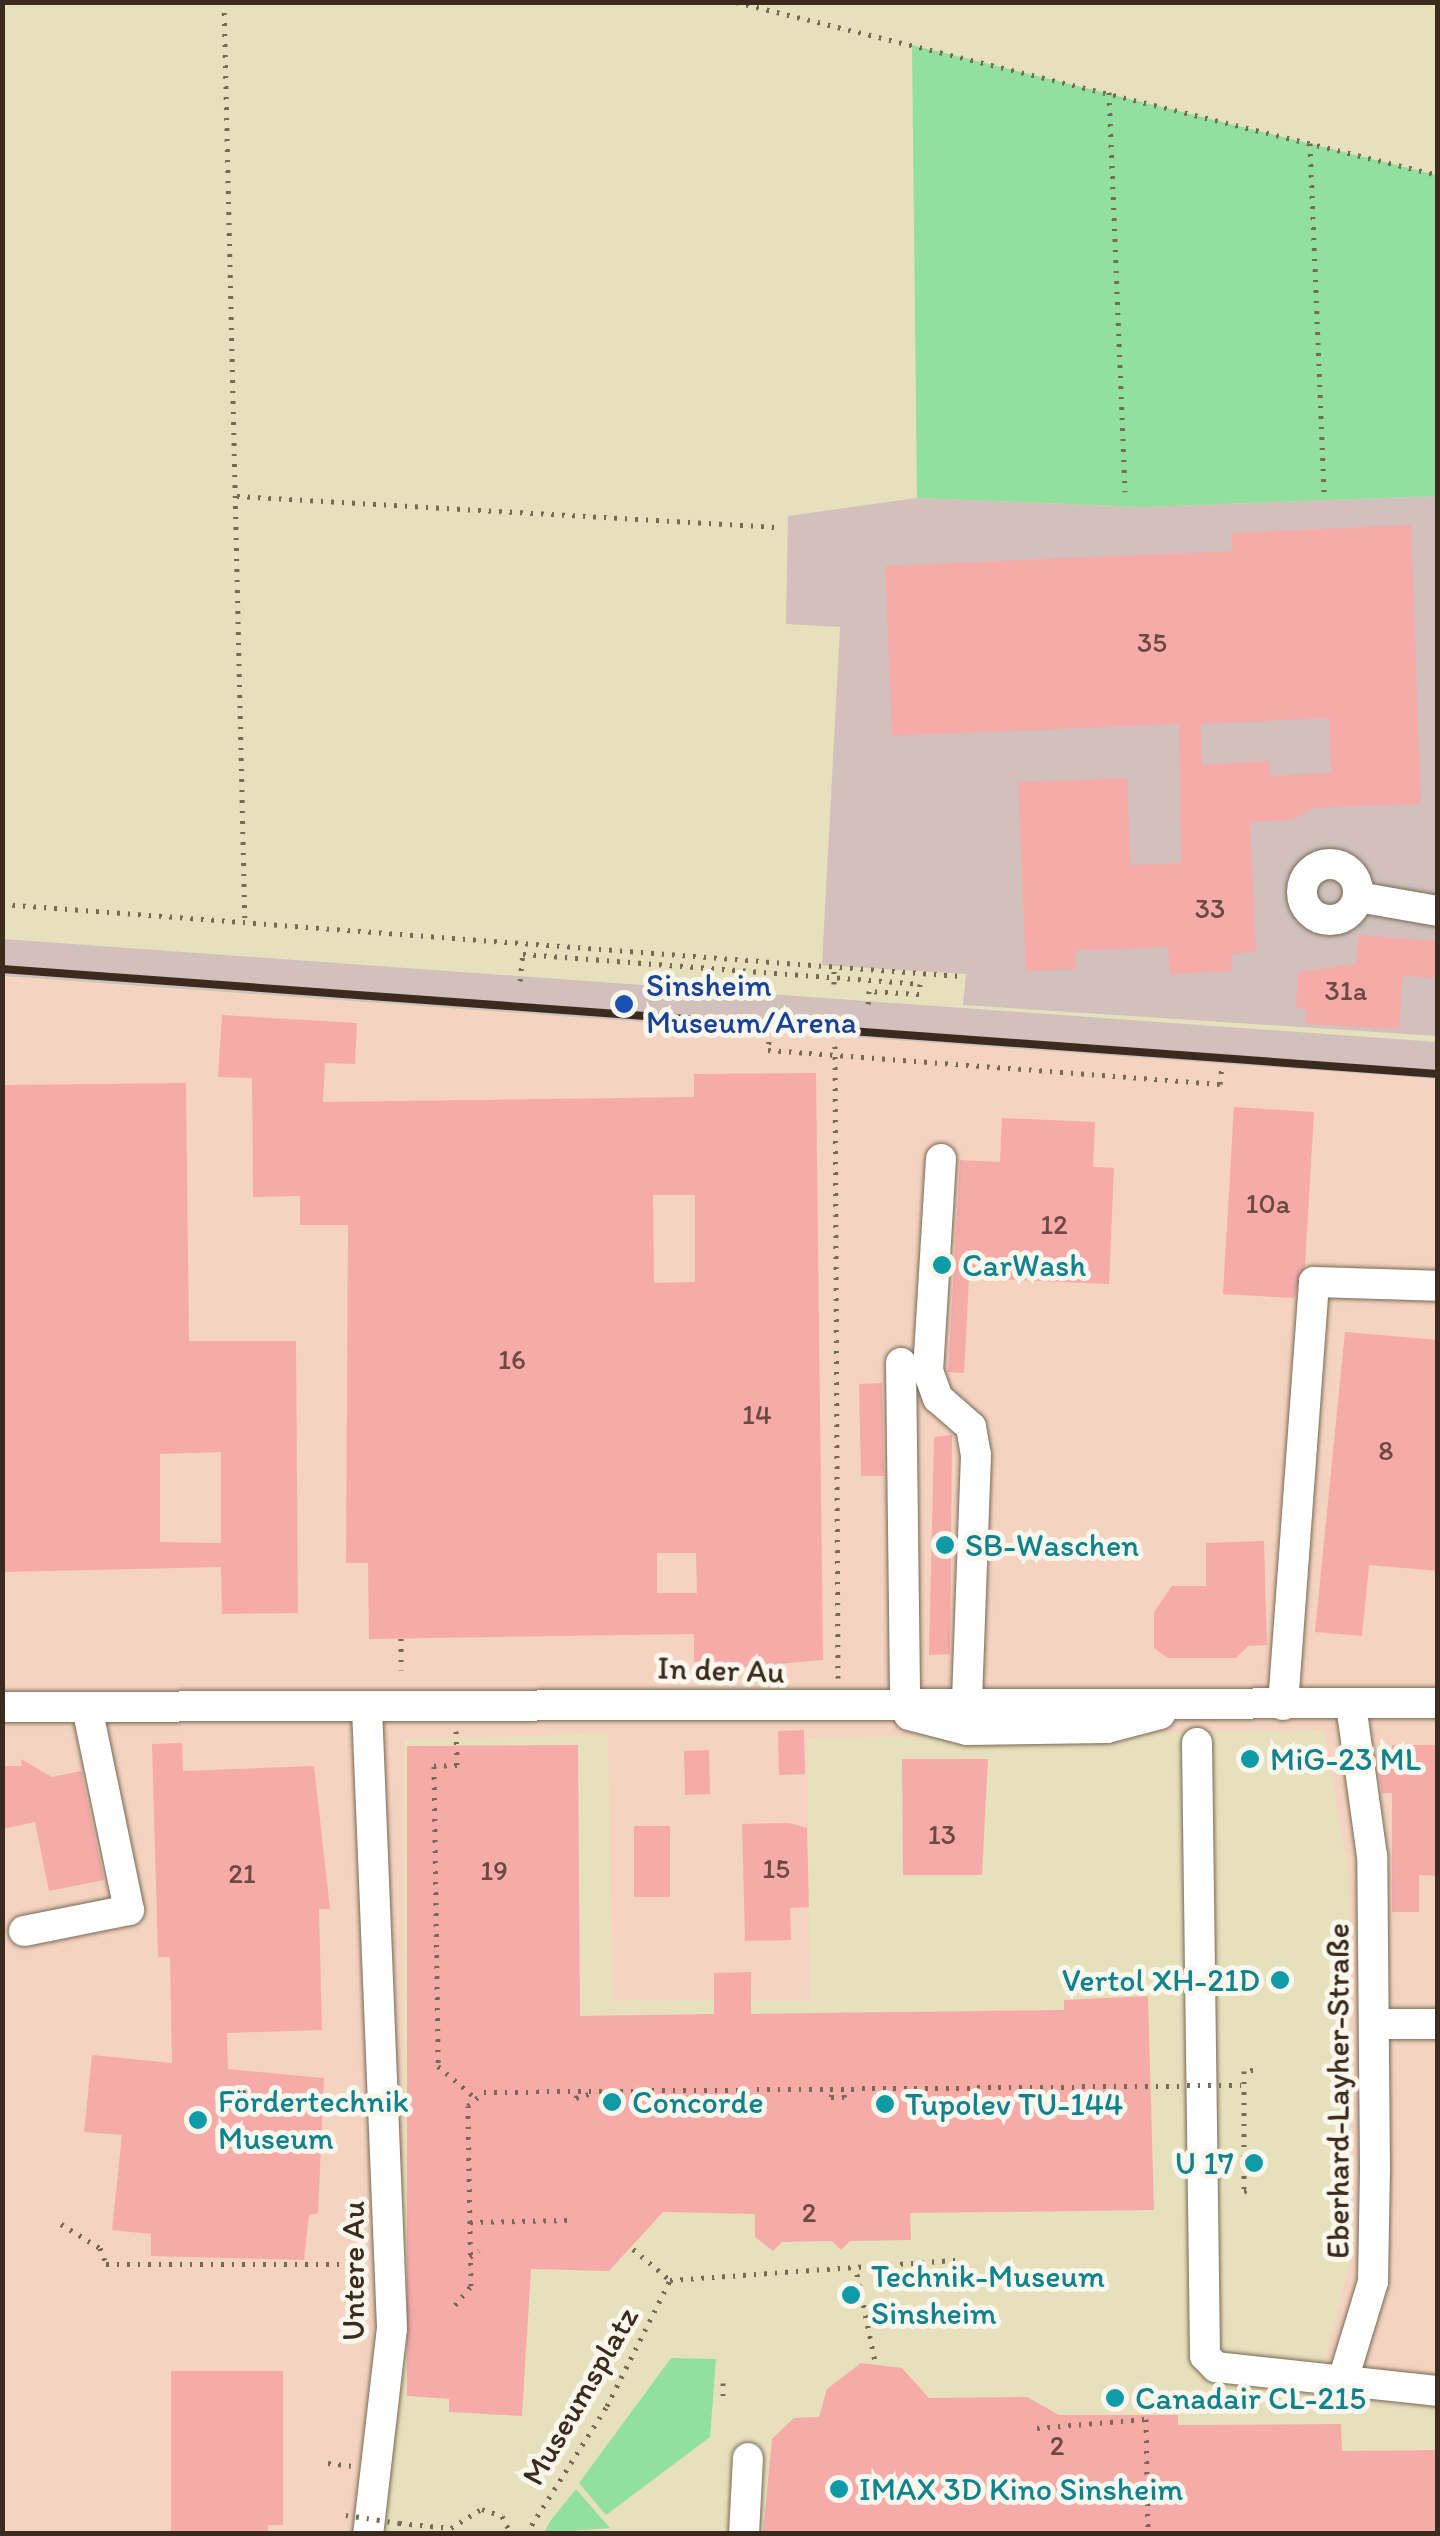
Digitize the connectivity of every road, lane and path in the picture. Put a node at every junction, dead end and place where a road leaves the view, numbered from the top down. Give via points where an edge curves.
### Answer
1 (224, 2) edge
2 (736, 2) edge
3 (1110, 92) junction
4 (1310, 142) junction
5 (1438, 175) edge
6 (1125, 492) dead end
7 (236, 496) junction
8 (1324, 499) dead end
9 (776, 527) dead end
10 (1358, 897) dead end
11 (2, 904) edge
12 (1438, 911) edge
13 (245, 924) junction
14 (834, 968) junction
15 (960, 976) dead end
16 (520, 981) dead end
17 (834, 981) junction
18 (868, 1006) dead end
19 (770, 1031) dead end
20 (835, 1046) dead end
21 (834, 1055) junction
22 (1222, 1064) dead end
23 (941, 1159) dead end
24 (1438, 1286) edge
25 (901, 1364) dead end
26 (962, 1416) junction
27 (902, 1417) junction
28 (401, 1638) dead end
29 (401, 1670) dead end
30 (967, 1702) junction
31 (1438, 1703) edge
32 (1283, 1705) junction
33 (1351, 1705) junction
34 (1192, 1706) junction
35 (2, 1707) edge
36 (87, 1707) junction
37 (367, 1708) junction
38 (897, 1709) junction
39 (838, 1710) junction
40 (456, 1727) dead end
41 (1197, 1743) dead end
42 (24, 1932) dead end
43 (1374, 2024) junction
44 (1438, 2024) edge
45 (1253, 2070) dead end
46 (1244, 2085) junction
47 (844, 2089) junction
48 (596, 2091) dead end
49 (831, 2095) dead end
50 (473, 2096) junction
51 (576, 2097) dead end
52 (1254, 2190) dead end
53 (570, 2220) dead end
54 (470, 2222) junction
55 (60, 2224) dead end
56 (633, 2249) dead end
57 (479, 2251) dead end
58 (470, 2257) junction
59 (958, 2260) dead end
60 (391, 2264) junction
61 (857, 2274) junction
62 (670, 2280) junction
63 (455, 2306) dead end
64 (875, 2361) dead end
65 (1343, 2380) junction
66 (723, 2383) dead end
67 (1438, 2391) edge
68 (723, 2402) dead end
69 (1037, 2428) dead end
70 (748, 2458) dead end
71 (328, 2463) dead end
72 (354, 2466) dead end
73 (356, 2524) edge
74 (452, 2530) edge
75 (511, 2534) edge
76 (526, 2534) edge
77 (744, 2534) edge
78 (1148, 2534) edge

1 - 7 path
2 - 3 path
3 - 4 path
3 - 6 path
4 - 5 path
4 - 8 path
7 - 9 path
7 - 13 path
10 - 12 street
11 - 13 path
13 - 14 path
14 - 15 path
14 - 17 path
16 - 17 path via 523,954
17 - 18 path via 920,984 919,994 870,990
19 - 21 path via 768,1050
20 - 21 path
21 - 22 path via 1220,1084
21 - 39 path
23 - 26 street via 928,1371 938,1398
24 - 32 street via 1314,1282
25 - 27 street
26 - 27 street
26 - 30 street via 976,1456
27 - 38 street
28 - 29 path
30 - 34 street, In der Au via 1106,1691
30 - 38 street, In der Au
31 - 33 street, In der Au
32 - 33 street, In der Au
32 - 34 street, In der Au
33 - 43 street, Eberhard-Layher-Straße via 1372,1856
34 - 38 street via 1108,1728 1000,1730
35 - 36 street, In der Au
36 - 37 street, In der Au
36 - 42 street via 129,1910
37 - 39 street, In der Au via 677,1702
37 - 60 street, Untere Au
38 - 39 street, In der Au
40 - 50 path via 457,1765 432,1766 438,2066
41 - 65 street via 1200,2338 1216,2367
43 - 44 street
43 - 65 street, Eberhard-Layher-Straße via 1373,2282
45 - 46 path via 1244,2070
46 - 47 path, bridge
46 - 52 path via 1244,2190
47 - 49 path, bridge via 844,2097
47 - 50 path, bridge
48 - 51 path, bridge via 595,2099
50 - 54 path, bridge
53 - 54 path
54 - 58 path, bridge
55 - 60 path via 100,2248 106,2264
56 - 62 path, Museumsplatz
57 - 58 path, bridge
58 - 63 path, bridge via 471,2286
59 - 61 path, Museumsplatz
60 - 73 street, Untere Au
61 - 62 path, Museumsplatz
61 - 64 path
62 - 76 path, Museumsplatz via 607,2406
65 - 67 street
66 - 68 path
69 - 78 path via 1146,2420
70 - 77 street
71 - 72 path
73 - 74 path, bridge
74 - 75 path via 482,2509 502,2516

